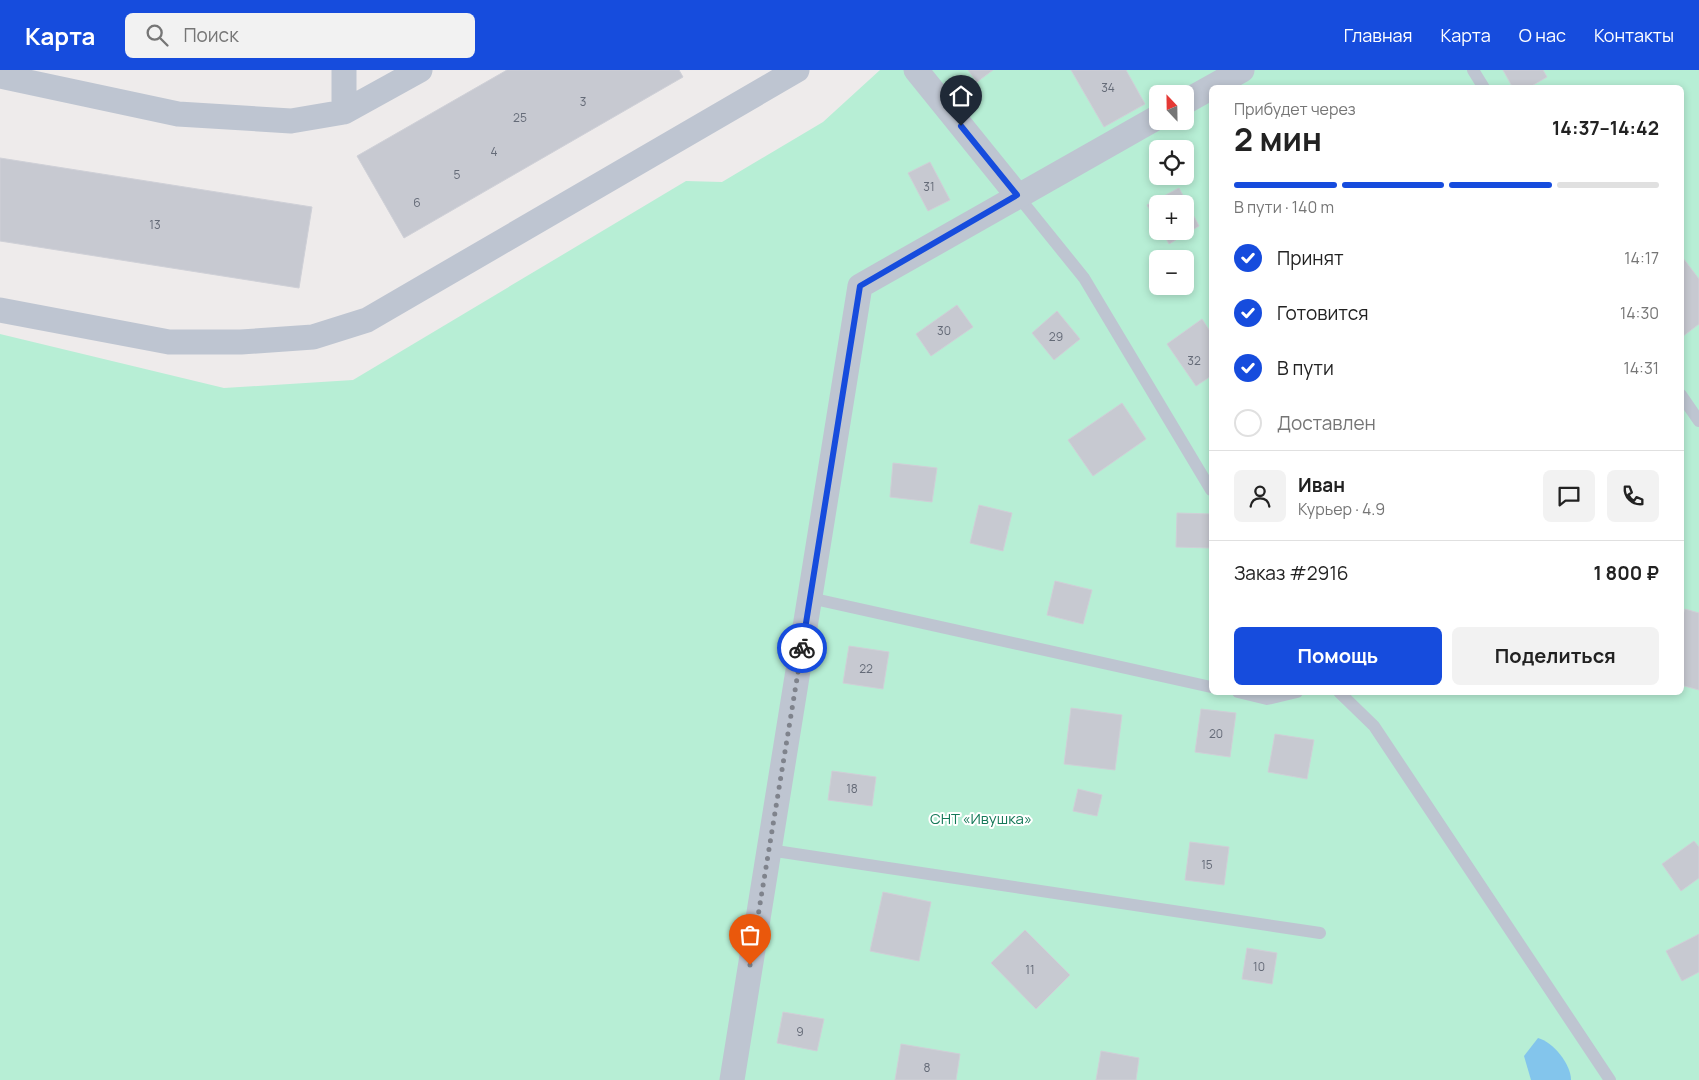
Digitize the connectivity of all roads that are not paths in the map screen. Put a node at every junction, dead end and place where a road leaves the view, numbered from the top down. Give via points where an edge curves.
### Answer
1 (344, 70) edge
2 (420, 70) edge
3 (916, 70) edge
4 (1242, 70) edge
5 (1472, 70) edge
6 (785, 73) edge
7 (0, 76) edge
8 (1215, 85) edge
9 (1482, 85) edge
10 (1209, 89) edge
11 (1194, 97) edge
12 (344, 112) junction
13 (1149, 122) edge
14 (1017, 195) junction
15 (0, 310) edge
16 (1684, 399) edge
17 (1699, 421) edge
18 (1209, 487) edge
19 (810, 598) junction
20 (1209, 686) edge
21 (1250, 695) edge
22 (1284, 695) edge
23 (1342, 695) edge
24 (769, 850) junction
25 (1320, 933) dead end
26 (732, 1080) edge
27 (1610, 1080) edge

1 - 12 street
2 - 12 street
3 - 14 street
4 - 8 street
5 - 9 lane
6 - 15 street via 367,320 314,337 169,342
7 - 12 street via 178,114 291,121
10 - 11 street
13 - 14 street
14 - 18 lane via 1084,278
14 - 19 street via 860,286
16 - 17 lane
19 - 20 lane
19 - 24 street
21 - 22 lane via 1267,699
23 - 27 lane via 1374,726
24 - 25 lane
24 - 26 street

